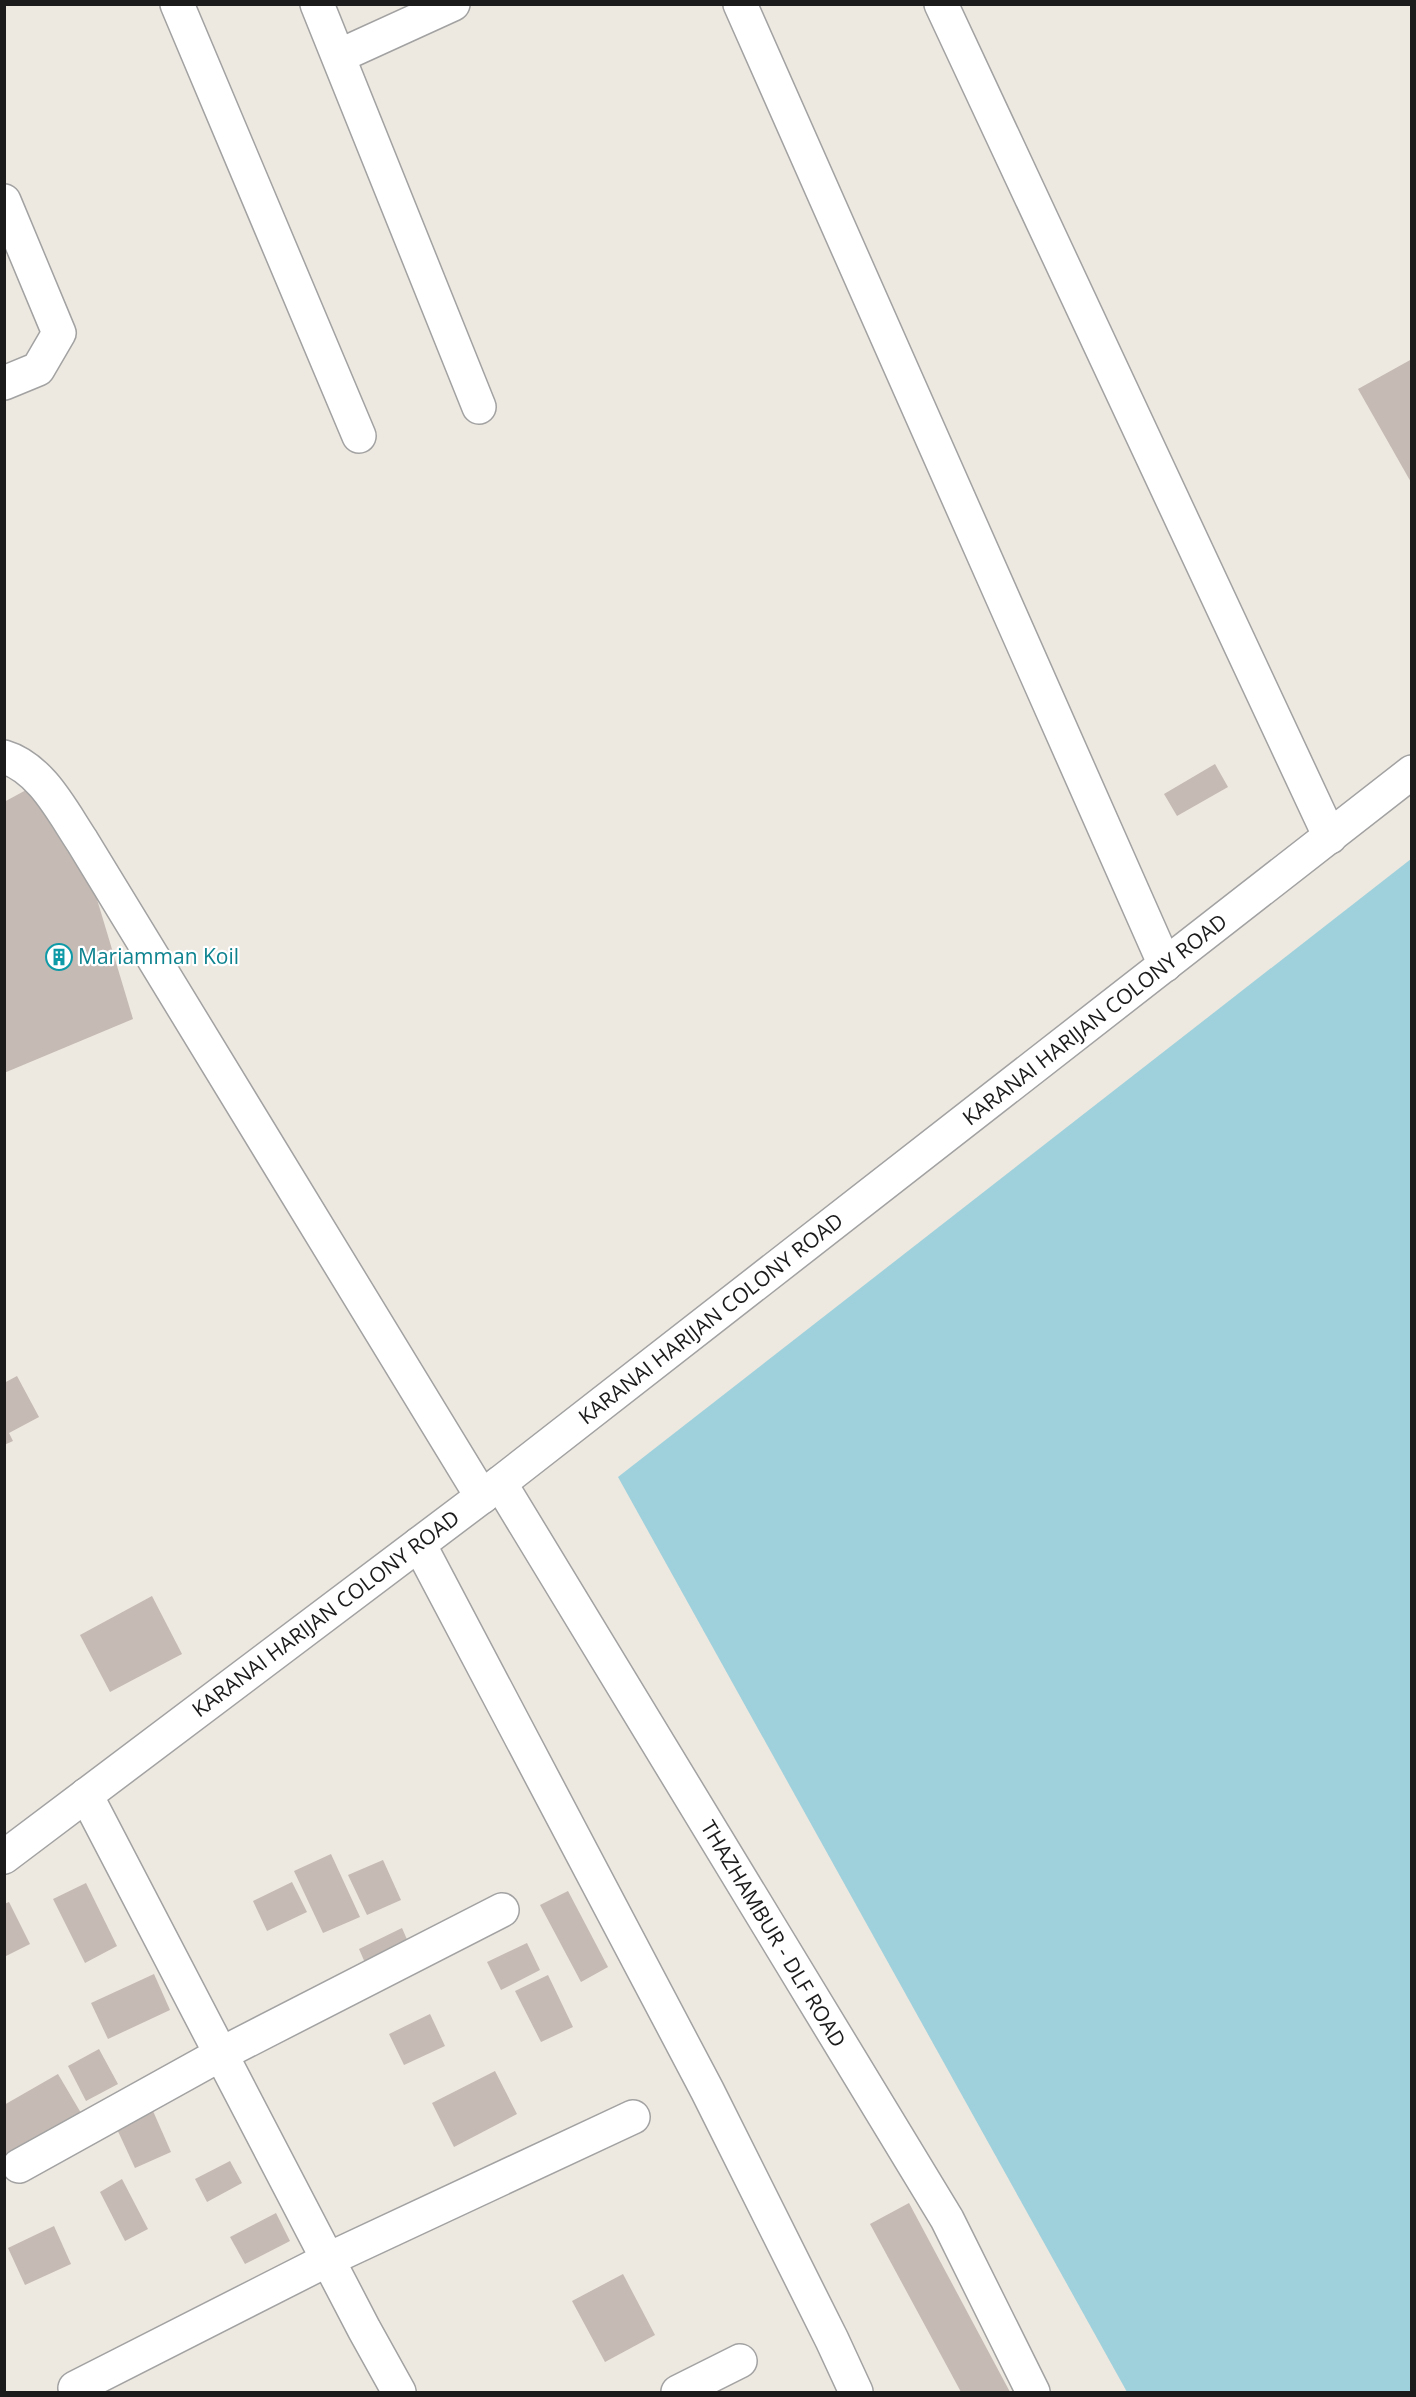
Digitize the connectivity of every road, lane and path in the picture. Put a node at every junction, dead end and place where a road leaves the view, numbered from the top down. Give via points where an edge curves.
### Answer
1 (177, 4) edge
2 (317, 4) edge
3 (453, 4) edge
4 (740, 4) edge
5 (941, 4) edge
6 (339, 57) junction
7 (4, 201) edge
8 (4, 383) edge
9 (479, 407) dead end
10 (359, 436) dead end
11 (4, 757) edge
12 (1412, 772) edge
13 (1330, 837) junction
14 (1165, 965) junction
15 (491, 1490) junction
16 (419, 1544) junction
17 (87, 1795) junction
18 (4, 1857) edge
19 (502, 1910) dead end
20 (221, 2054) junction
21 (633, 2117) dead end
22 (19, 2166) dead end
23 (329, 2259) junction
24 (740, 2361) dead end
25 (75, 2388) dead end
26 (399, 2392) edge
27 (678, 2392) edge
28 (856, 2392) edge
29 (1033, 2392) edge

1 - 10 street
2 - 6 street
3 - 6 street
4 - 14 street
5 - 13 street
6 - 9 street
7 - 8 street via 59,333 38,369
11 - 15 street, THAZHAMBUR - DLF ROAD via 20,762 52,796
12 - 13 street, KARANAI HARIJAN COLONY ROAD
13 - 14 street, KARANAI HARIJAN COLONY ROAD
14 - 15 street, KARANAI HARIJAN COLONY ROAD
15 - 16 street, KARANAI HARIJAN COLONY ROAD
15 - 29 street, THAZHAMBUR - DLF ROAD via 946,2219
16 - 17 street, KARANAI HARIJAN COLONY ROAD
16 - 28 street via 707,2090
17 - 18 street, KARANAI HARIJAN COLONY ROAD
17 - 20 street
19 - 20 street
20 - 22 street
20 - 23 street
21 - 23 street
23 - 25 street
23 - 26 street
24 - 27 street

